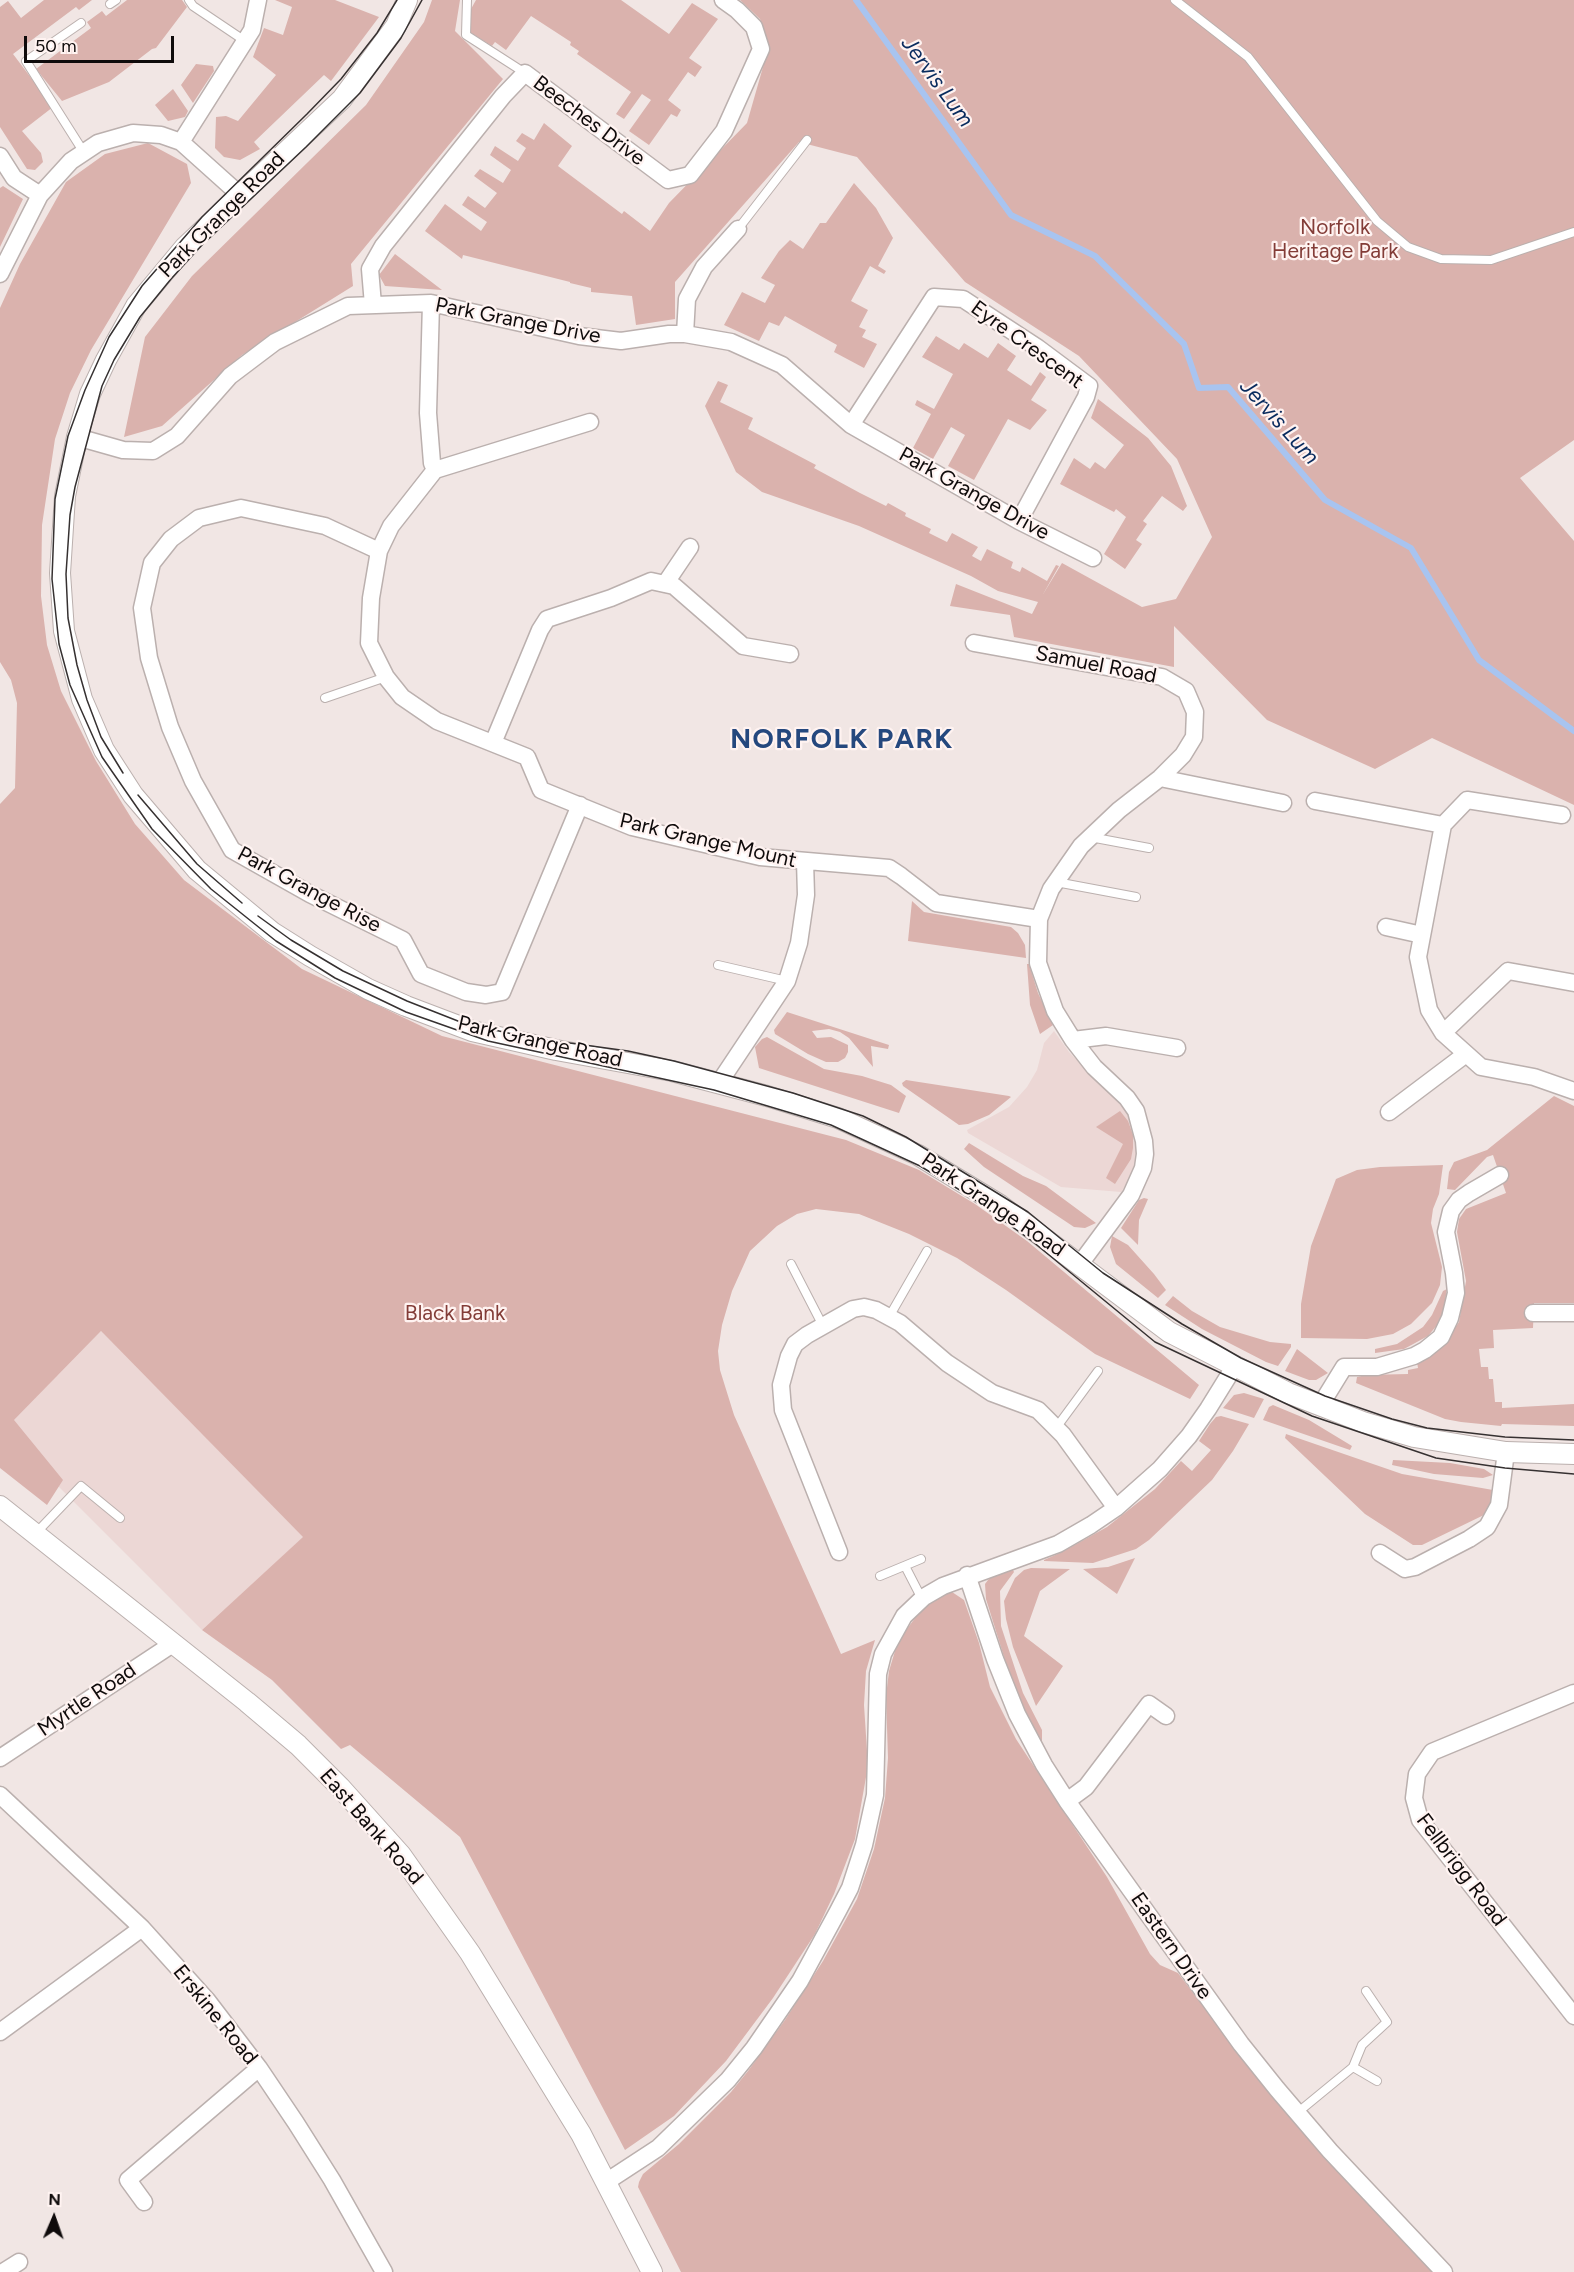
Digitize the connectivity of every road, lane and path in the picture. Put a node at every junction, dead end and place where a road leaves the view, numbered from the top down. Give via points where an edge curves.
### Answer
1 (189, 0) edge
2 (258, 0) edge
3 (407, 0) edge
4 (467, 0) edge
5 (723, 0) edge
6 (1175, 0) edge
7 (81, 23) dead end
8 (245, 41) junction
9 (525, 73) junction
10 (807, 140) dead end
11 (181, 142) junction
12 (83, 151) junction
13 (0, 156) edge
14 (239, 194) junction
15 (40, 195) junction
16 (738, 229) joint
17 (1574, 231) edge
18 (0, 274) edge
19 (431, 303) junction
20 (373, 305) junction
21 (686, 334) junction
22 (590, 422) dead end
23 (851, 425) junction
24 (77, 437) junction
25 (435, 470) junction
26 (1019, 521) junction
27 (690, 547) dead end
28 (379, 551) junction
29 (1093, 558) dead end
30 (665, 584) junction
31 (974, 643) dead end
32 (790, 654) dead end
33 (386, 677) junction
34 (325, 698) dead end
35 (493, 743) junction
36 (1160, 778) junction
37 (1315, 801) dead end
38 (1283, 803) dead end
39 (580, 805) junction
40 (1562, 815) dead end
41 (1443, 825) junction
42 (1090, 837) junction
43 (1149, 848) dead end
44 (805, 861) junction
45 (1056, 882) junction
46 (1136, 897) dead end
47 (1039, 919) junction
48 (1386, 927) dead end
49 (1422, 935) junction
50 (718, 965) dead end
51 (787, 981) junction
52 (1574, 983) edge
53 (1443, 1033) junction
54 (1073, 1040) junction
55 (1178, 1048) dead end
56 (1466, 1054) junction
57 (719, 1083) junction
58 (1574, 1091) edge
59 (1389, 1112) dead end
60 (1500, 1175) dead end
61 (927, 1251) dead end
62 (791, 1264) dead end
63 (1080, 1264) junction
64 (1533, 1313) dead end
65 (1574, 1314) edge
66 (889, 1317) junction
67 (823, 1326) junction
68 (1234, 1367) junction
69 (1098, 1371) dead end
70 (1320, 1406) junction
71 (1056, 1428) junction
72 (1506, 1452) junction
73 (1574, 1454) edge
74 (0, 1506) edge
75 (1116, 1508) junction
76 (120, 1518) dead end
77 (35, 1534) junction
78 (840, 1552) dead end
79 (1380, 1553) dead end
80 (921, 1559) dead end
81 (905, 1566) junction
82 (967, 1575) junction
83 (880, 1576) dead end
84 (922, 1599) junction
85 (174, 1643) junction
86 (1574, 1693) edge
87 (1166, 1716) dead end
88 (0, 1758) edge
89 (0, 1795) edge
90 (1068, 1801) junction
91 (142, 1928) junction
92 (1366, 1992) dead end
93 (1574, 2016) edge
94 (0, 2032) edge
95 (1353, 2067) junction
96 (259, 2068) junction
97 (1377, 2081) dead end
98 (1297, 2113) junction
99 (606, 2182) junction
100 (144, 2202) dead end
101 (19, 2262) dead end
102 (3, 2272) edge
103 (384, 2272) edge
104 (652, 2272) edge
105 (1444, 2272) edge

1 - 8 lane
2 - 8 street via 252,30
3 - 14 street, Park Grange Road via 396,26 342,99
4 - 9 lane via 466,35
5 - 9 street, Beeches Drive via 753,27 760,49 724,131 690,175 668,180
6 - 17 lane via 1248,57 1377,221 1408,247 1441,259 1491,260
7 - 12 lane via 26,61
8 - 11 street
9 - 20 street, Beeches Drive via 383,246 370,269
10 - 16 lane
11 - 12 street via 161,135 133,133
11 - 14 street
12 - 15 street
13 - 15 street via 14,178
14 - 24 street, Park Grange Road via 185,247 136,306 90,394
15 - 18 street
16 - 21 street via 704,267 687,299
19 - 20 street, Park Grange Drive
19 - 21 street, Park Grange Drive via 579,336 621,341
19 - 25 street via 428,413
20 - 24 street, Park Grange Drive via 348,306 275,342 230,376 177,436 153,451 123,450
21 - 23 street, Park Grange Drive via 731,342 782,365
22 - 25 street
23 - 26 street, Park Grange Drive
23 - 26 street, Eyre Crescent via 934,297 963,299 1089,386
24 - 57 street, Park Grange Road via 65,496 60,573 64,631 79,688 104,750 121,777 197,870 272,932 358,983 406,1006 472,1030
25 - 28 street, Park Grange Mount via 391,526
26 - 29 street, Park Grange Drive
27 - 30 street
28 - 33 street, Park Grange Mount via 369,643
28 - 39 street, Park Grange Rise via 325,526 241,508 199,518 171,540 152,563 142,608 149,658 170,727 193,781 232,850 403,940 421,974 466,992 486,995 502,992
30 - 32 street via 674,586 743,646
30 - 35 street via 651,581 547,619
31 - 36 street, Samuel Road via 1142,672 1162,677 1186,692 1195,711 1194,737 1183,755
33 - 34 lane
33 - 35 street, Park Grange Mount via 402,697 437,721
35 - 39 street, Park Grange Mount via 527,757 540,789
36 - 38 street
36 - 42 street, Samuel Road
37 - 41 street
39 - 44 street, Park Grange Mount via 632,827 760,857
40 - 41 street via 1467,800
41 - 49 street
42 - 43 lane
42 - 45 street, Samuel Road
44 - 47 street via 888,868 936,903
44 - 51 street, Park Grange Mount via 806,895 799,943
45 - 46 lane
45 - 47 street, Samuel Road
47 - 54 street, Samuel Road via 1038,963 1048,996
48 - 49 street
49 - 53 street via 1418,957 1429,1010
50 - 51 lane
51 - 57 street, Park Grange Mount
52 - 53 street via 1508,971
53 - 56 street
54 - 55 street via 1106,1036
54 - 63 street, Samuel Road via 1136,1111 1145,1154 1131,1195
56 - 58 street via 1481,1067 1534,1077
56 - 59 street
57 - 63 street, Park Grange Road via 838,1119 918,1155 1000,1205
60 - 70 street via 1459,1200 1451,1211 1446,1232 1456,1293 1441,1337 1414,1356 1377,1367 1344,1367
61 - 66 lane
62 - 67 lane
63 - 68 street, Park Grange Road via 1169,1332
64 - 65 street
66 - 67 street via 864,1307
66 - 71 street via 946,1363 992,1393 1038,1410
67 - 78 street via 795,1344 781,1385 782,1403
68 - 70 street, Park Grange Road
68 - 75 street via 1181,1444
69 - 71 lane
70 - 72 street, Park Grange Road via 1414,1437
71 - 75 street
72 - 73 street, Park Grange Road
72 - 79 street via 1499,1505 1487,1527 1415,1567 1405,1569
74 - 77 street, East Bank Road
75 - 82 street via 1058,1544
76 - 77 lane via 81,1486
77 - 85 street, East Bank Road
80 - 81 lane
81 - 83 lane
81 - 84 lane
82 - 84 street
82 - 90 street, Eastern Drive via 1017,1714
84 - 99 street via 904,1616 883,1654 876,1686 876,1783 871,1818 850,1888 819,1948 768,2028 728,2080 658,2148
85 - 88 street, Myrtle Road
85 - 99 street, East Bank Road via 298,1745 401,1855 470,1953 581,2134
86 - 93 street, Fellbrigg Road via 1432,1752 1417,1774 1414,1798 1420,1820
87 - 90 street via 1149,1704 1086,1787
89 - 91 street, Erskine Road
90 - 98 street, Eastern Drive via 1235,2035
91 - 94 street
91 - 96 street, Erskine Road via 207,2000
92 - 95 lane via 1387,2022 1362,2045
95 - 97 lane
95 - 98 lane
96 - 100 street via 128,2180
96 - 103 street, Erskine Road via 332,2180
98 - 105 street, Eastern Drive
99 - 104 street, East Bank Road
101 - 102 street

